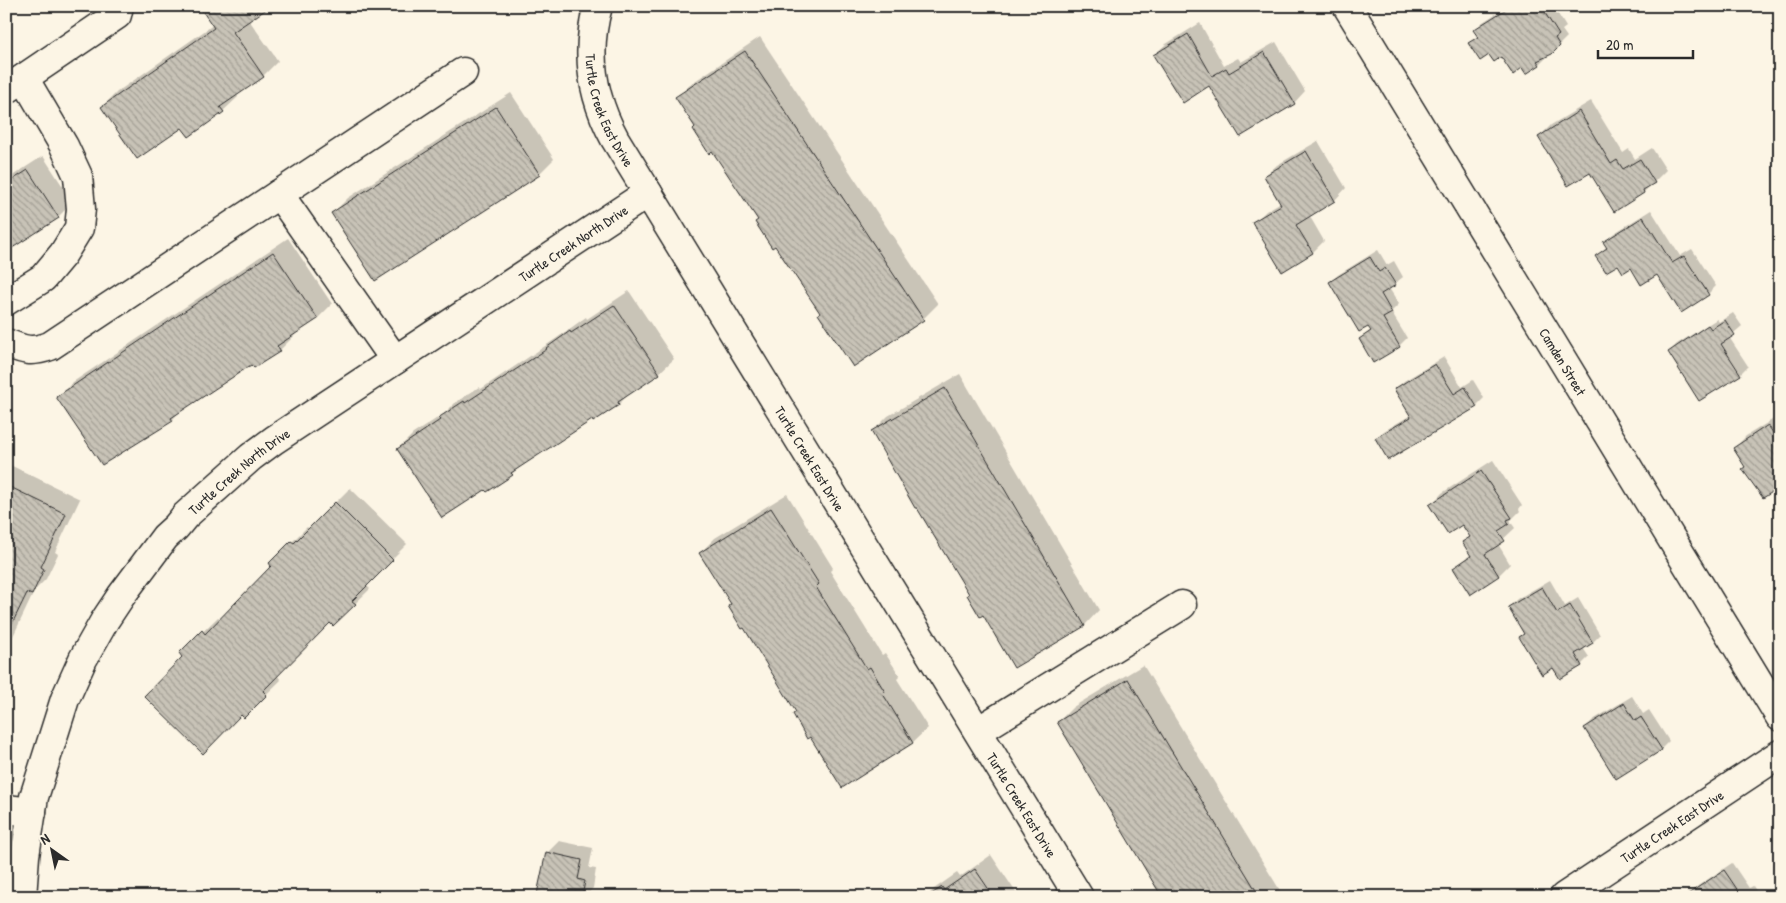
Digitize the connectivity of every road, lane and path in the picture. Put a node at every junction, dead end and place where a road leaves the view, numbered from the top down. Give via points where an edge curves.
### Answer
1 (119, 6) edge
2 (598, 6) edge
3 (1347, 6) edge
4 (463, 72) dead end
5 (15, 84) edge
6 (648, 193) junction
7 (279, 194) junction
8 (6, 301) edge
9 (6, 343) edge
10 (395, 360) junction
11 (1182, 605) dead end
12 (1780, 716) edge
13 (978, 731) junction
14 (1780, 754) edge
15 (19, 811) edge
16 (22, 897) edge
17 (1079, 897) edge
18 (1564, 897) edge

1 - 5 street via 117,15
2 - 6 street, Turtle Creek East Drive via 591,42 597,100 615,139
3 - 12 street, Camden Street
4 - 7 street
5 - 8 street via 64,146 78,176 81,209 79,228 63,254 43,278
6 - 10 street, Turtle Creek North Drive
6 - 13 street, Turtle Creek East Drive
7 - 9 street via 50,346 35,351
7 - 10 street
10 - 15 street, Turtle Creek North Drive via 274,440 165,537 105,620 77,672 55,727 34,797
11 - 13 street
13 - 17 street, Turtle Creek East Drive
14 - 18 street, Turtle Creek East Drive
15 - 16 street, Turtle Creek North Drive via 25,856

